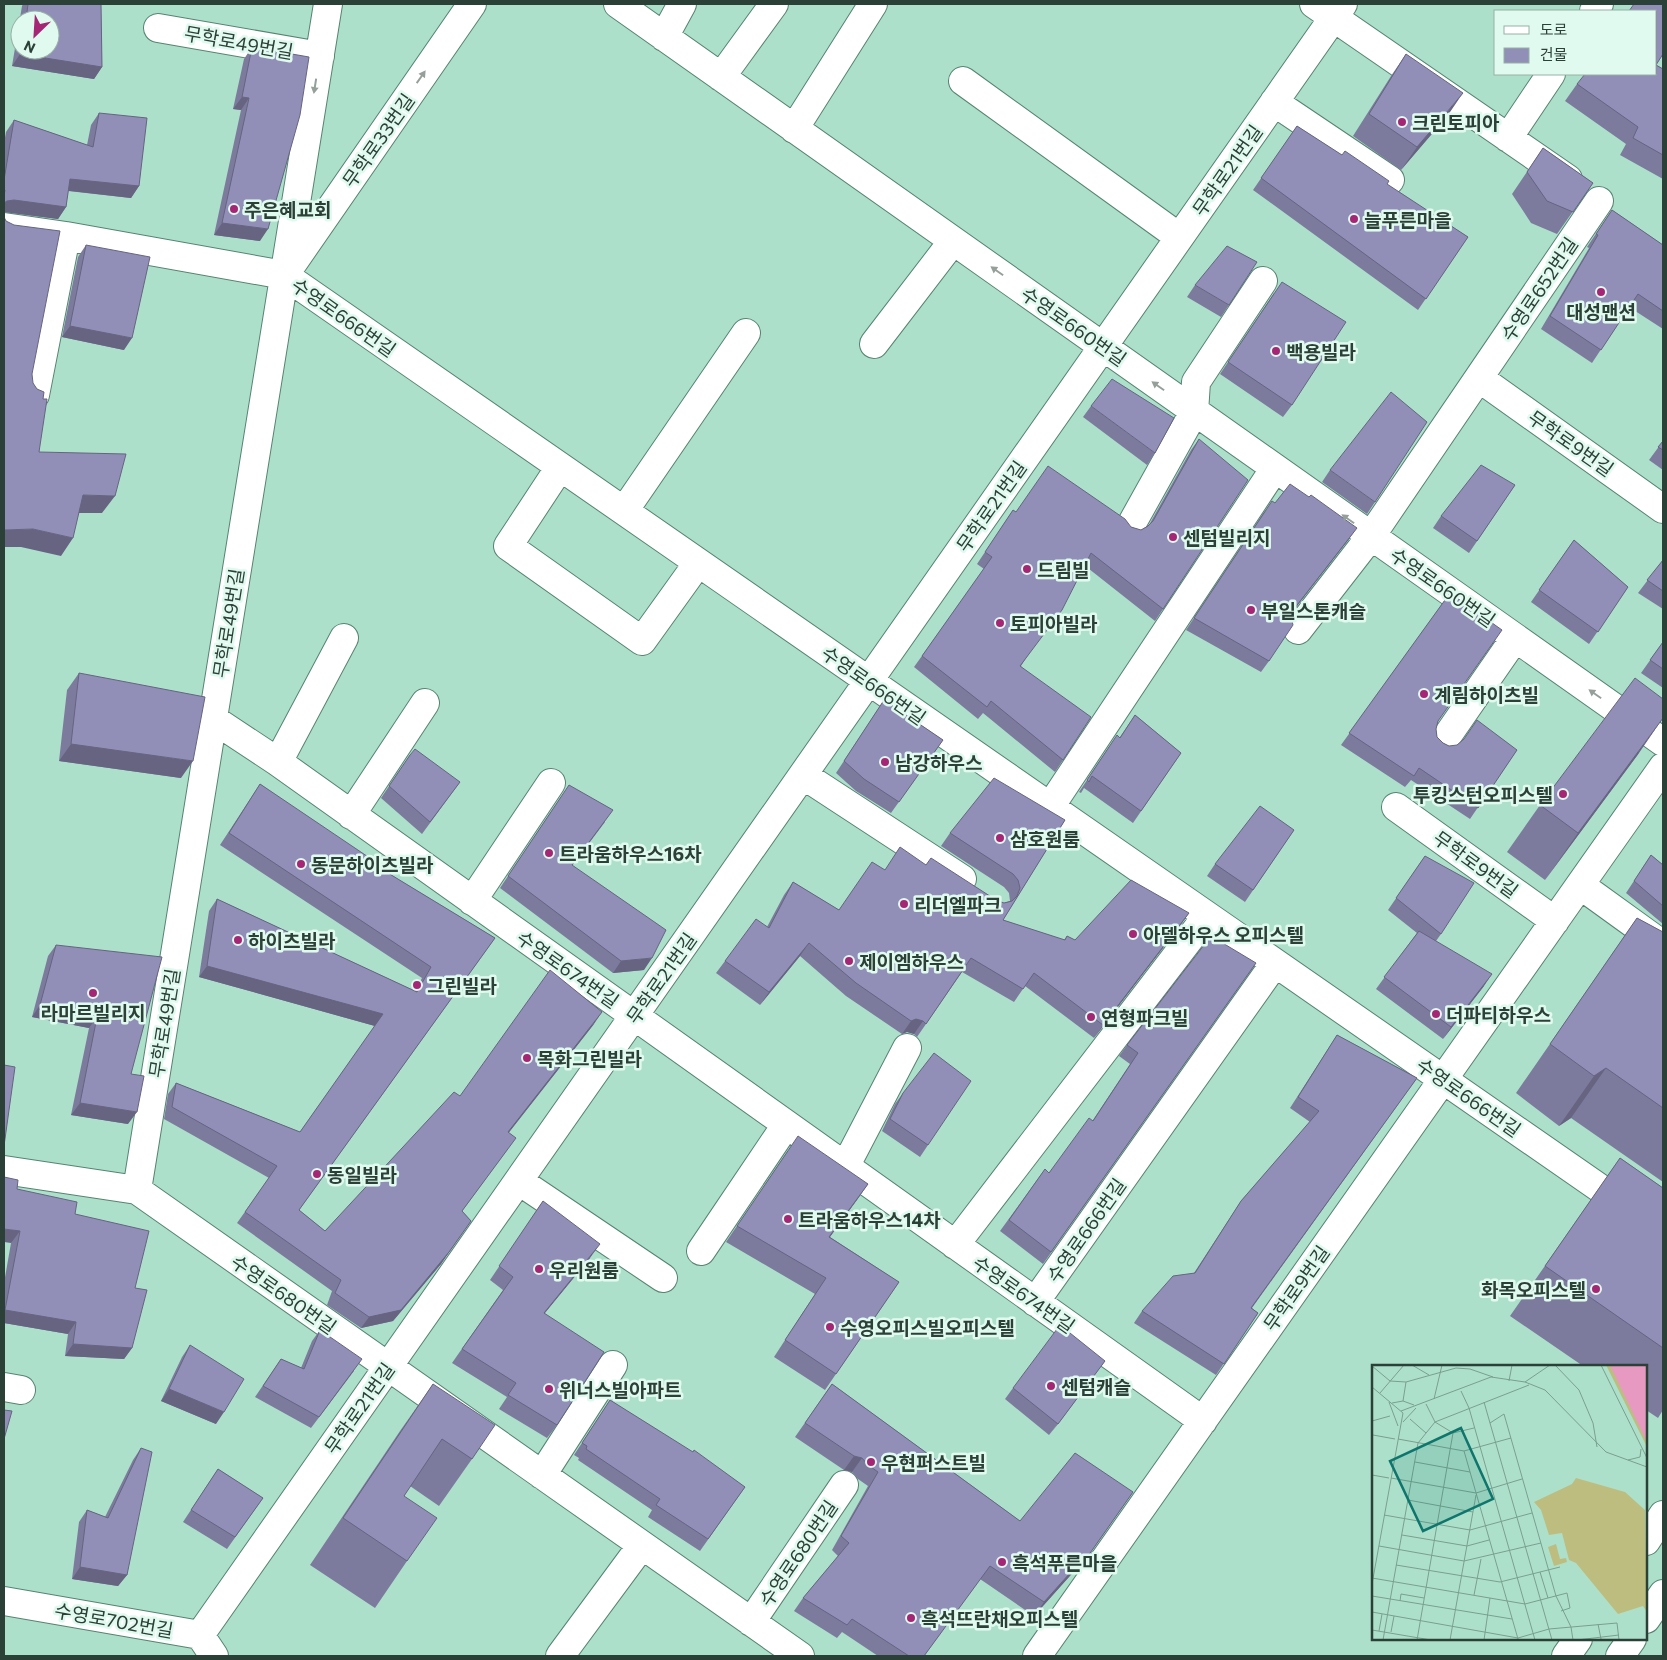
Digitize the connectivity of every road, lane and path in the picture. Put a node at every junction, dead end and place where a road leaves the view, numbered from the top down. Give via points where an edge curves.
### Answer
1 (328, 4) edge
2 (472, 4) edge
3 (618, 4) edge
4 (682, 4) edge
5 (774, 4) edge
6 (873, 4) edge
7 (1330, 8) edge
8 (158, 28) dead end
9 (664, 37) junction
10 (320, 56) junction
11 (1550, 75) edge
12 (721, 77) junction
13 (963, 81) dead end
14 (1274, 102) junction
15 (794, 129) junction
16 (1508, 138) junction
17 (1390, 180) edge
18 (4, 227) edge
19 (66, 236) junction
20 (1179, 237) junction
21 (954, 241) junction
22 (284, 276) junction
23 (1263, 281) dead end
24 (746, 333) dead end
25 (874, 344) dead end
26 (1103, 347) junction
27 (1479, 378) junction
28 (35, 395) edge
29 (1194, 412) junction
30 (560, 467) junction
31 (1275, 468) junction
32 (1663, 509) edge
33 (624, 511) junction
34 (1131, 525) edge
35 (1372, 536) junction
36 (698, 563) junction
37 (1298, 630) dead end
38 (344, 638) dead end
39 (1515, 638) junction
40 (869, 681) junction
41 (425, 704) dead end
42 (212, 719) junction
43 (1443, 742) edge
44 (1663, 742) edge
45 (278, 762) junction
46 (803, 775) junction
47 (1661, 775) edge
48 (551, 782) dead end
49 (1396, 807) dead end
50 (1050, 808) junction
51 (351, 815) junction
52 (1580, 885) junction
53 (986, 895) edge
54 (472, 901) junction
55 (1207, 916) junction
56 (1555, 921) junction
57 (1663, 945) edge
58 (1275, 963) junction
59 (634, 1016) junction
60 (907, 1048) dead end
61 (1443, 1080) junction
62 (786, 1125) junction
63 (845, 1167) junction
64 (4, 1170) edge
65 (519, 1181) junction
66 (137, 1190) junction
67 (1663, 1232) edge
68 (955, 1245) junction
69 (701, 1251) dead end
70 (663, 1278) dead end
71 (1035, 1302) junction
72 (613, 1365) dead end
73 (388, 1367) junction
74 (1203, 1421) junction
75 (542, 1474) junction
76 (844, 1485) dead end
77 (1663, 1515) edge
78 (1647, 1539) edge
79 (642, 1545) junction
80 (1663, 1594) edge
81 (4, 1601) edge
82 (1647, 1618) edge
83 (751, 1622) junction
84 (1577, 1640) edge
85 (1631, 1640) edge
86 (207, 1646) edge
87 (560, 1656) edge
88 (800, 1656) edge
89 (1037, 1656) edge
90 (1566, 1656) edge
91 (1620, 1656) edge

1 - 10 street, 무학로49번길
22 -> 2 street, 무학로33번길
3 - 9 street, 수영로660번길
4 - 9 street
5 - 12 street
6 - 15 street
7 - 14 street, 무학로21번길
7 - 16 street, 수영로652번길
8 - 10 street, 무학로49번길
9 - 12 street, 수영로660번길
10 -> 22 street, 무학로49번길
11 - 16 street
12 - 15 street, 수영로660번길
13 - 20 street
14 - 17 street
14 - 20 street, 무학로21번길
15 - 21 street, 수영로660번길
16 - 27 street, 수영로652번길 via 1607,207
18 - 19 street, 수영로666번길
19 - 22 street, 수영로666번길
19 - 28 street
20 - 26 street, 무학로21번길
21 - 25 street
26 -> 21 street, 수영로660번길
22 - 30 street, 수영로666번길
22 - 42 street, 무학로49번길
23 - 29 street via 1196,382
24 - 33 street
29 -> 26 street, 수영로660번길
26 - 40 street, 무학로21번길
27 - 32 street, 무학로9번길
27 - 35 street, 수영로660번길
29 - 31 street, 수영로660번길
29 - 34 street
30 - 33 street, 수영로666번길
30 - 36 street via 508,546 642,641
35 -> 31 street, 수영로660번길
31 - 50 street
33 - 36 street, 수영로666번길
35 - 37 street, 수영로660번길
35 - 39 street, 수영로660번길
36 - 40 street, 수영로666번길
38 - 45 street
39 - 43 street, 수영로660번길
44 -> 39 street, 수영로660번길
40 - 46 street, 무학로21번길
40 - 50 street, 수영로666번길
41 - 51 street
42 - 45 street, 수영로674번길
42 - 66 street, 무학로49번길
45 - 51 street, 수영로674번길
46 - 53 street
46 - 59 street, 무학로21번길
47 - 52 street, 무학로9번길
48 - 54 street
49 - 56 street, 무학로9번길
50 - 55 street, 수영로666번길
51 - 54 street, 수영로674번길
52 - 56 street, 무학로9번길
52 - 57 street
54 - 59 street, 수영로674번길
55 - 58 street, 수영로666번길
55 - 68 street
56 - 61 street, 무학로9번길
58 - 61 street, 수영로666번길
58 - 71 street, 수영로666번길
59 - 62 street, 수영로674번길
59 - 65 street, 무학로21번길
60 - 63 street
61 - 67 street, 수영로666번길
61 - 74 street, 무학로9번길
62 - 63 street, 수영로674번길
62 - 69 street
63 - 68 street, 수영로674번길
64 - 66 street, 수영로680번길
65 - 70 street
65 - 73 street, 무학로21번길
66 - 73 street, 수영로680번길
68 - 71 street, 수영로674번길
71 - 74 street, 수영로674번길
72 - 75 street
73 - 75 street, 수영로680번길
73 - 86 street, 무학로21번길
74 - 89 street, 무학로9번길
75 - 79 street, 수영로680번길
76 - 83 street, 수영로680번길
77 - 78 street
79 - 83 street, 수영로680번길
79 - 87 street
80 - 82 street
81 - 86 street, 수영로702번길
83 - 88 street, 수영로680번길
84 - 90 street
85 - 91 street

